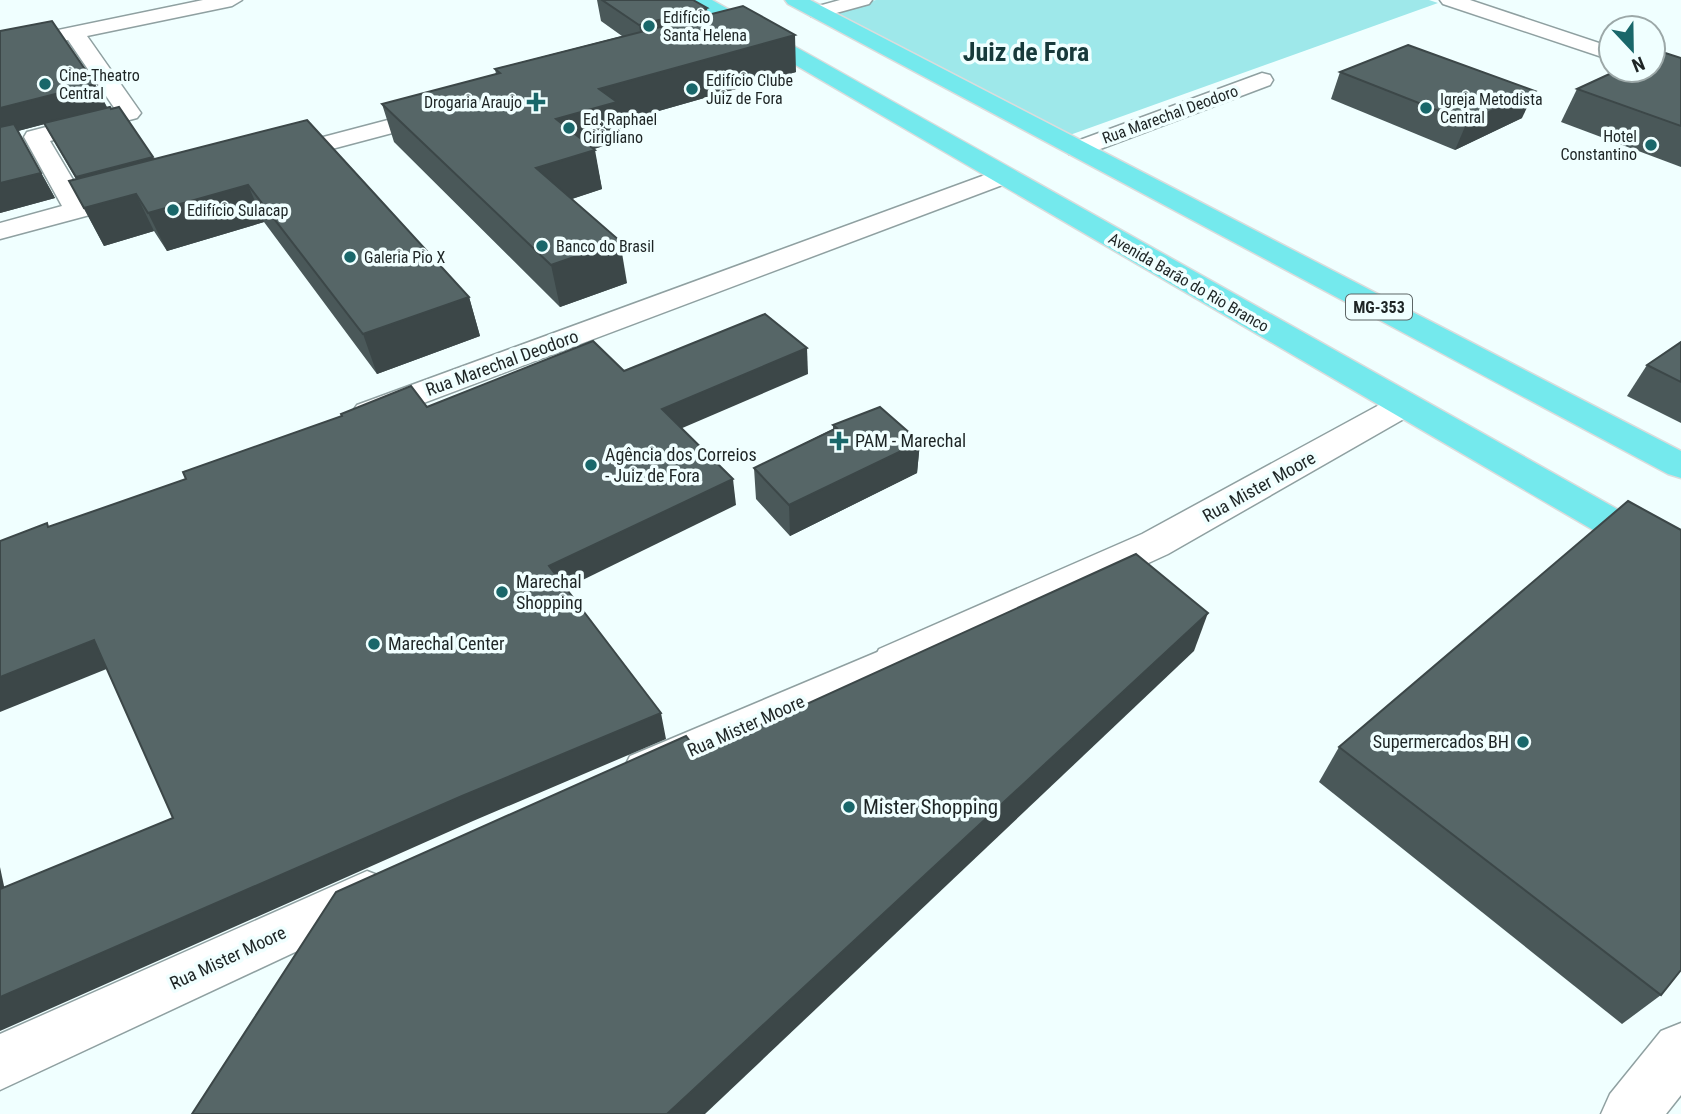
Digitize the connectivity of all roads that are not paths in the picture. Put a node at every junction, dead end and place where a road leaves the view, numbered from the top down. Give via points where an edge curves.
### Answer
1 (232, 0) edge
2 (698, 0) edge
3 (796, 0) edge
4 (862, 0) edge
5 (1464, 2) edge
6 (818, 12) junction
7 (74, 33) junction
8 (0, 48) edge
9 (1597, 49) edge
10 (1262, 80) dead end
11 (459, 108) edge
12 (36, 137) junction
13 (12, 142) edge
14 (1078, 149) junction
15 (251, 164) edge
16 (1003, 176) junction
17 (158, 189) edge
18 (78, 210) junction
19 (0, 231) edge
20 (1404, 405) junction
21 (340, 423) edge
22 (1681, 466) edge
23 (1681, 563) edge
24 (607, 788) edge
25 (411, 874) edge
26 (1681, 1051) edge
27 (0, 1062) edge
28 (1630, 1114) edge

1 - 7 street
2 - 16 main road, Avenida Barão do Rio Branco via 736,34
3 - 6 main road, MG-353
4 - 6 street
5 - 9 street
6 - 14 main road, MG-353
7 - 8 street
7 - 12 street via 129,113
10 - 14 street, Rua Marechal Deodoro
11 - 15 street
12 - 13 street
12 - 18 street
14 - 22 main road, MG-353
16 - 20 main road, Avenida Barão do Rio Branco
16 - 21 street, Rua Marechal Deodoro
17 - 18 street
18 - 19 street
20 - 23 main road, Avenida Barão do Rio Branco
20 - 24 street, Rua Mister Moore via 1155,544
25 - 27 street, Rua Mister Moore
26 - 28 street

